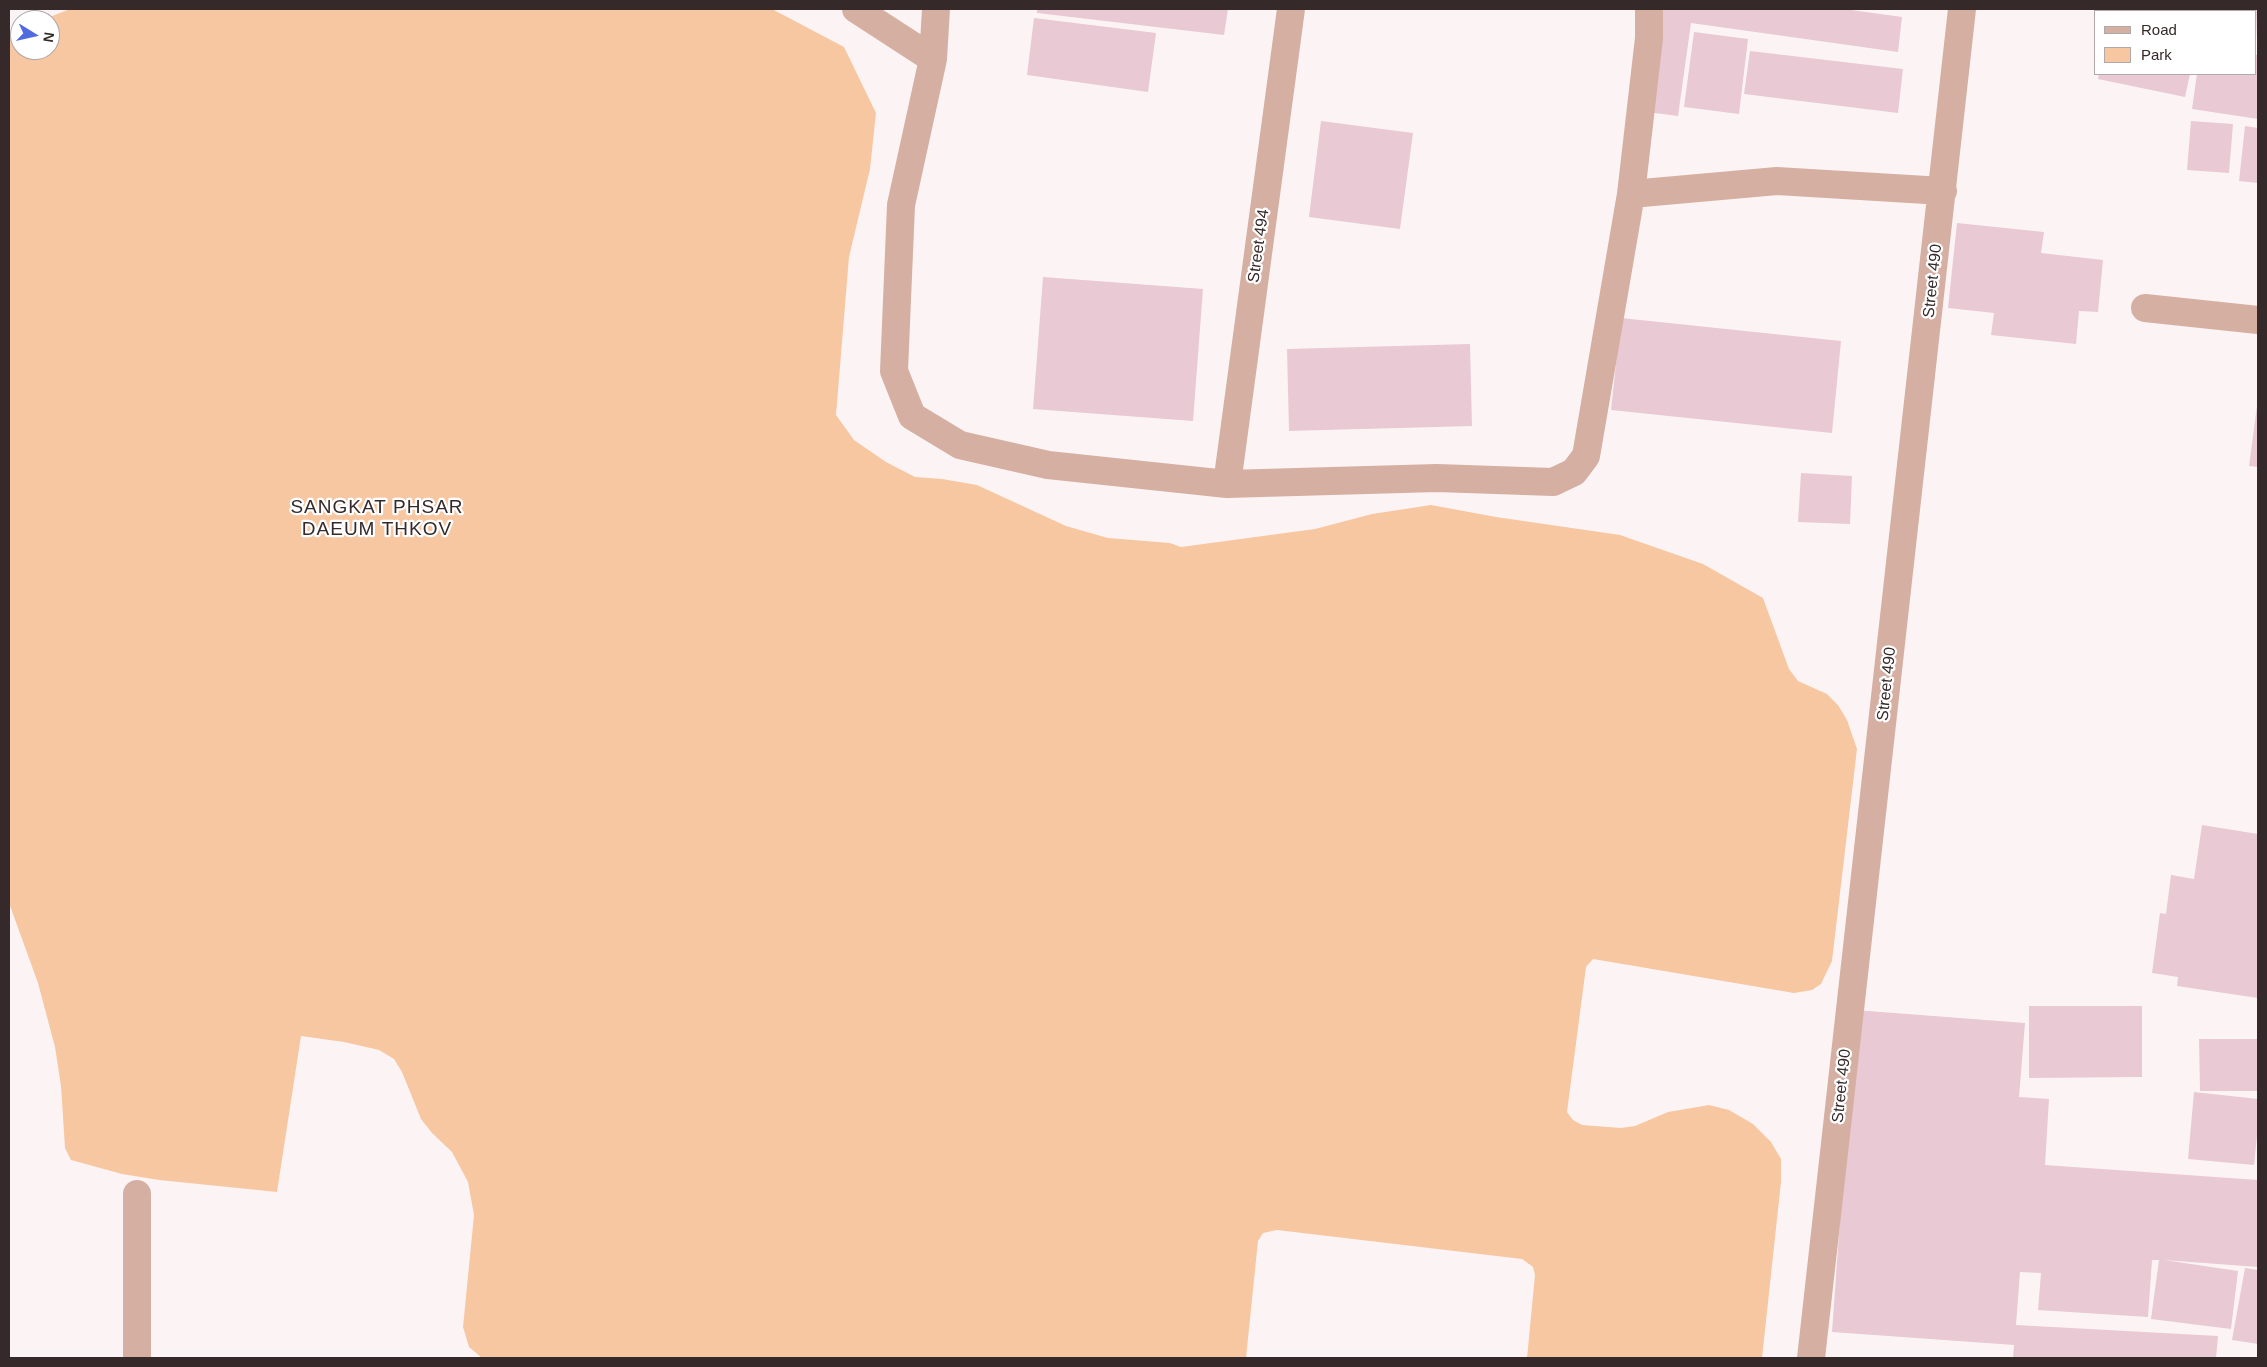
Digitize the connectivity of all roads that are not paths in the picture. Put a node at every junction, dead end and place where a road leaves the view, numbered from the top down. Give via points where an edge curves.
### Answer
1 (856, 9) edge
2 (936, 9) edge
3 (1292, 9) edge
4 (1649, 9) edge
5 (1962, 9) edge
6 (932, 59) junction
7 (1943, 191) junction
8 (1631, 194) junction
9 (2145, 308) dead end
10 (2258, 320) edge
11 (1227, 484) junction
12 (137, 1194) dead end
13 (137, 1358) edge
14 (1811, 1358) edge

1 - 6 street
2 - 6 street
3 - 11 street, Street 494
4 - 8 street via 1649,38
5 - 7 street, Street 490
6 - 11 street via 901,205 894,371 912,416 960,445 1048,465
7 - 8 street via 1777,181
7 - 14 street, Street 490
8 - 11 street via 1586,456 1574,472 1553,482 1437,478
9 - 10 street
12 - 13 street

